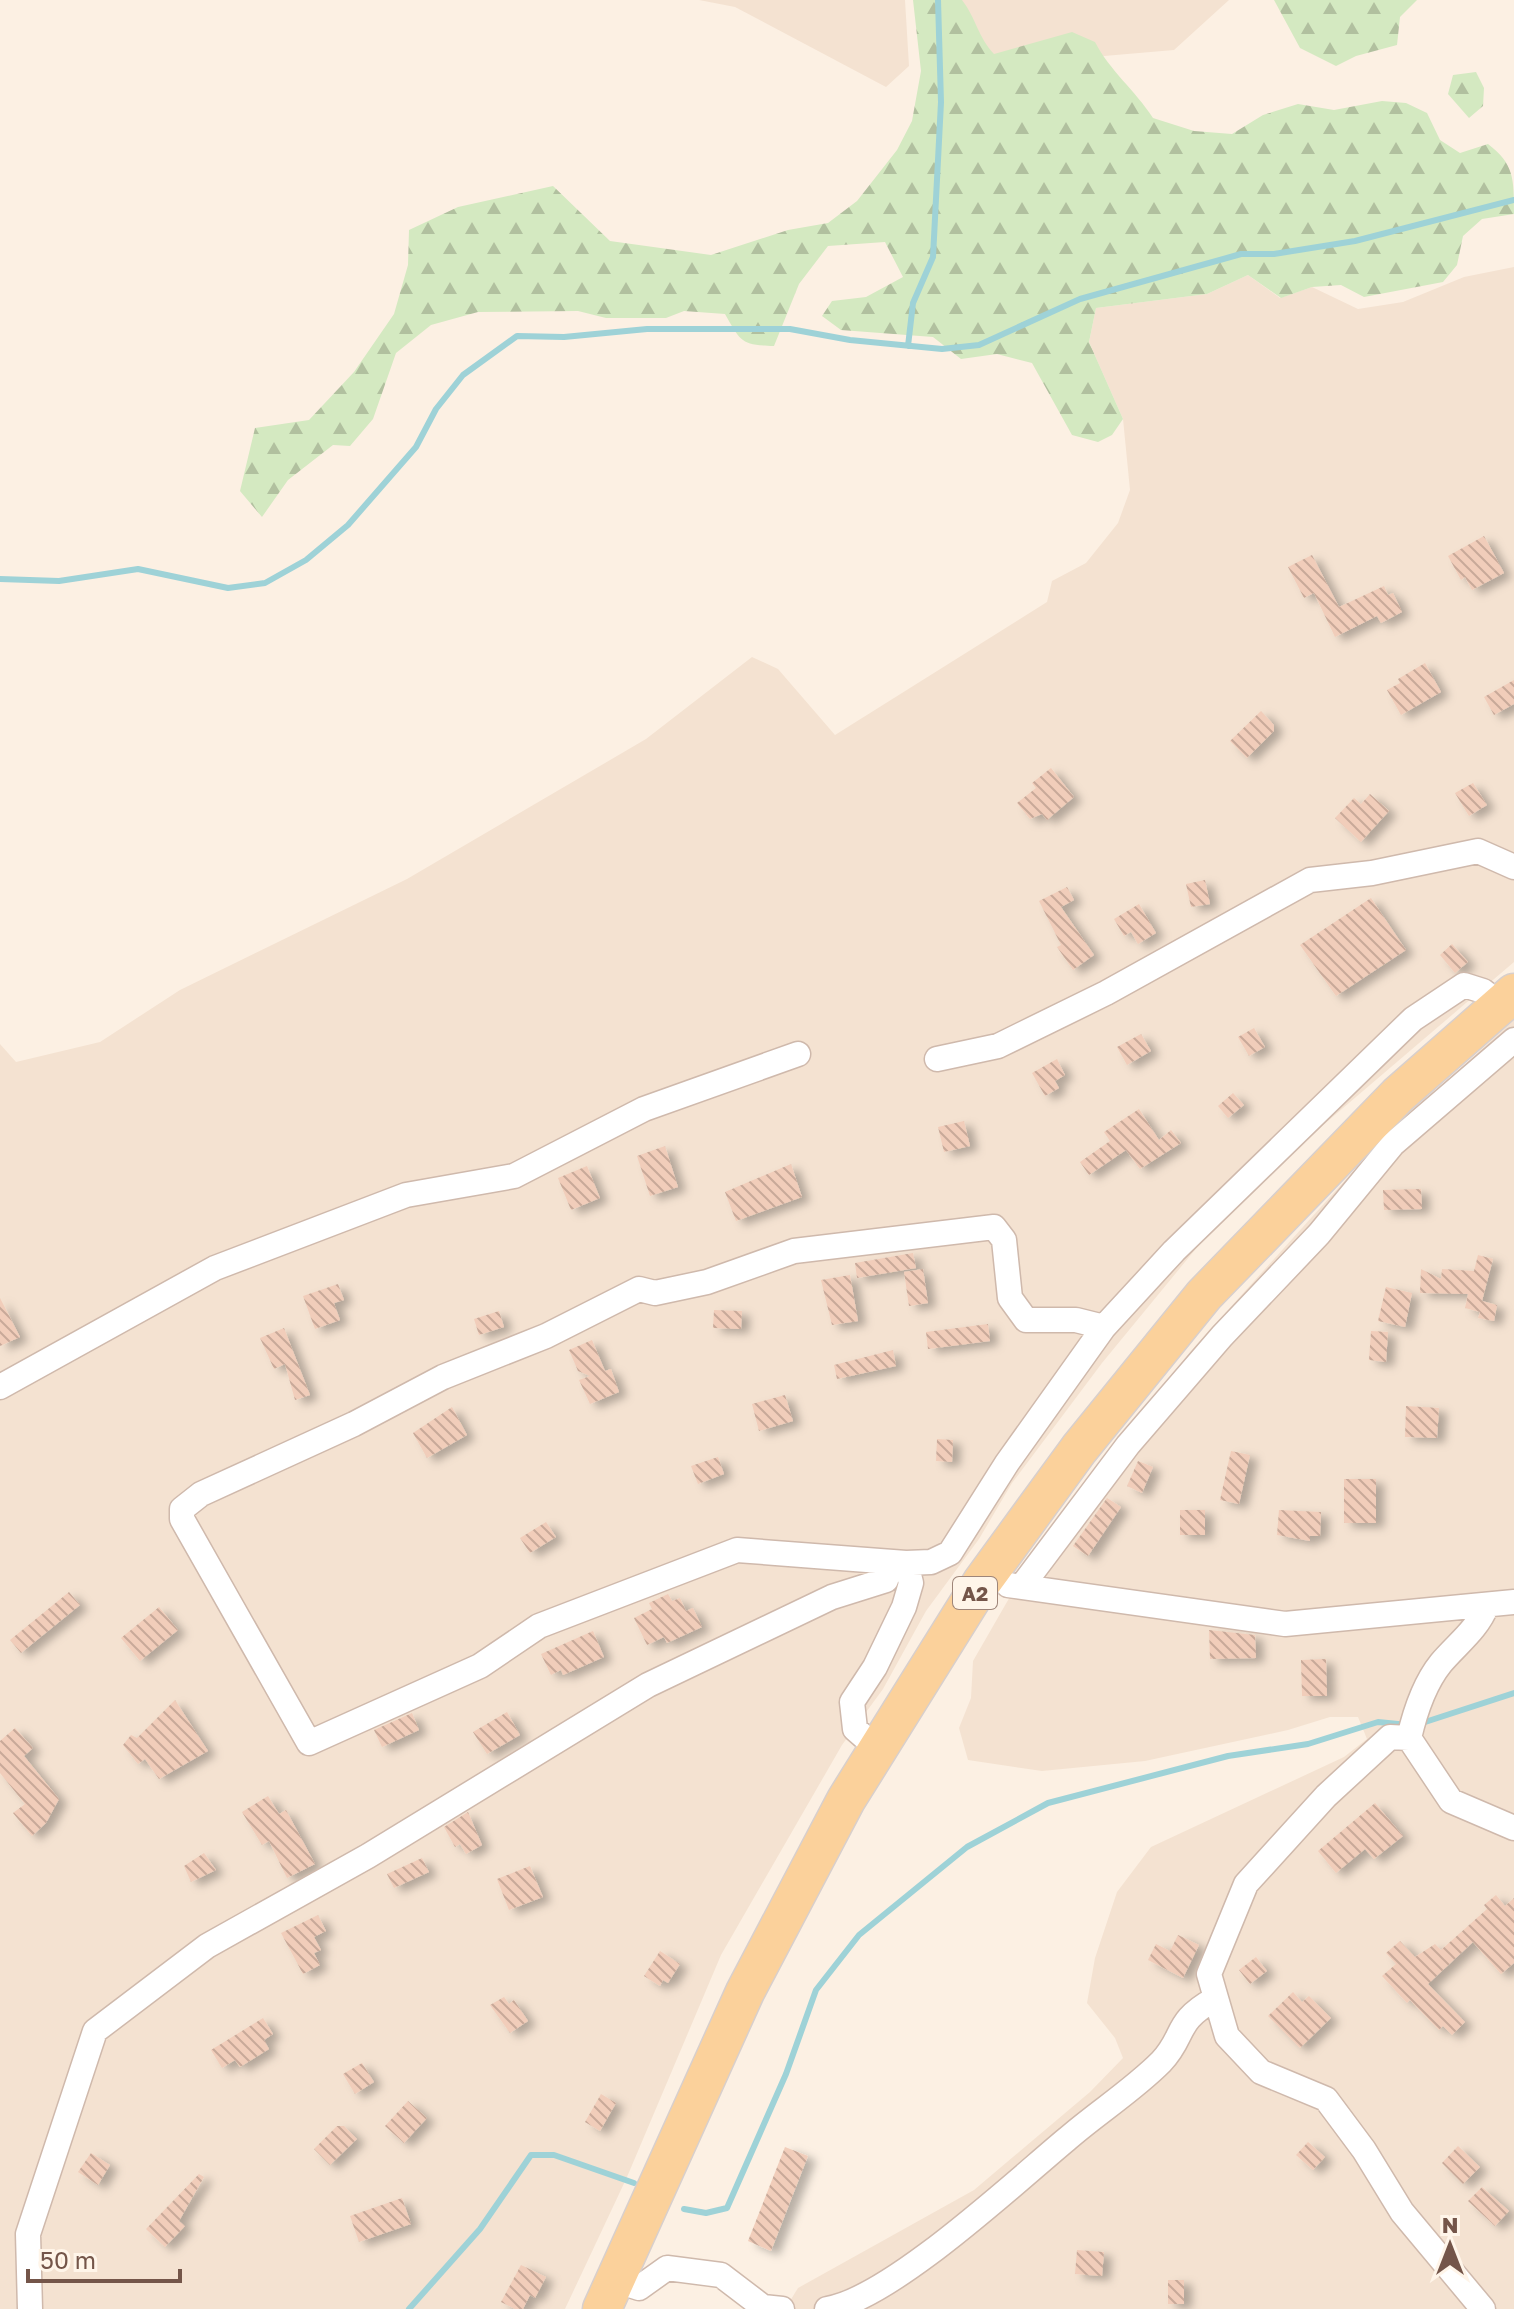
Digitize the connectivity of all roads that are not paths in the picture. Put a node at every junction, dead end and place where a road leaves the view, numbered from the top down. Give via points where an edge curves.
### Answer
1 (1514, 867) edge
2 (1507, 999) edge
3 (1514, 1040) edge
4 (798, 1054) dead end
5 (937, 1059) dead end
6 (1104, 1327) junction
7 (0, 1387) edge
8 (899, 1563) junction
9 (982, 1582) junction
10 (1022, 1586) junction
11 (1514, 1602) edge
12 (1487, 1605) junction
13 (1409, 1738) junction
14 (878, 1749) junction
15 (1514, 1828) edge
16 (1215, 1999) junction
17 (608, 2295) edge
18 (30, 2309) edge
19 (782, 2309) edge
20 (827, 2309) edge
21 (1483, 2309) edge

1 - 5 street via 1478,851 1310,880 1011,1040
2 - 6 street via 1464,985 1413,1019 1174,1251
2 - 9 main road, A2 via 1398,1095 1204,1295 1079,1449
3 - 10 street via 1393,1144 1128,1445
4 - 7 street via 644,1109 514,1176 406,1195 215,1268
6 - 8 street via 950,1553 931,1562
6 - 8 street via 1076,1320 1026,1320 1010,1298 1004,1240 994,1227 794,1251 707,1282 655,1293 639,1289 546,1336 443,1377 201,1494 182,1509 182,1519 309,1743 480,1666 539,1626 737,1550
8 - 14 street via 911,1583 904,1607 852,1702 855,1729
8 - 18 street via 886,1580 832,1597 669,1673 368,1856 207,1946 95,2031 28,2234
9 - 10 street
9 - 14 main road, A2
10 - 12 street via 1285,1624
11 - 12 street
12 - 13 street via 1480,1623 1439,1665 1415,1710
13 - 15 street via 1451,1801
13 - 16 street via 1390,1737 1326,1796 1246,1884 1209,1974
14 - 17 main road, A2 via 745,1992
16 - 20 street via 1192,2012 1164,2059 1104,2113 937,2247 846,2306
16 - 21 street via 1227,2036 1261,2072 1326,2099 1402,2212
17 - 19 street via 639,2288 667,2268 721,2275 763,2307

